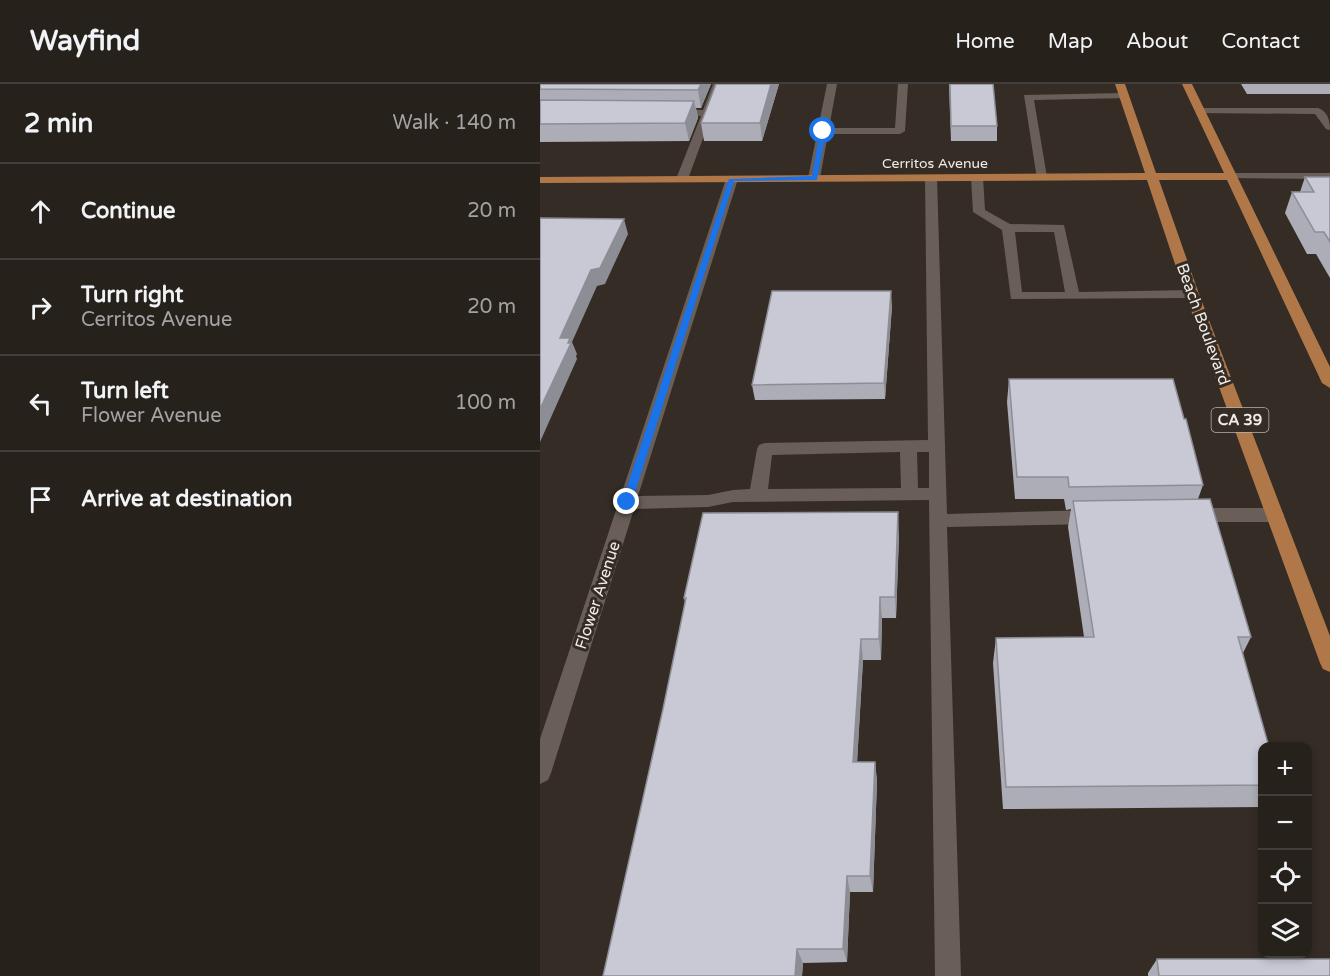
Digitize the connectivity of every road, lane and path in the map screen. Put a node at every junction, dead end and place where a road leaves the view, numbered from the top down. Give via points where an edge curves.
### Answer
1 (718, 84) edge
2 (832, 84) edge
3 (903, 84) edge
4 (1120, 84) edge
5 (1187, 84) edge
6 (1124, 96) junction
7 (1201, 111) junction
8 (659, 112) edge
9 (707, 112) junction
10 (1330, 127) edge
11 (823, 131) junction
12 (1152, 176) junction
13 (1232, 176) junction
14 (1330, 176) edge
15 (977, 177) junction
16 (1041, 177) junction
17 (814, 178) junction
18 (931, 178) junction
19 (682, 179) junction
20 (732, 179) junction
21 (540, 180) edge
22 (1008, 228) junction
23 (1192, 294) junction
24 (1073, 296) junction
25 (1330, 383) edge
26 (937, 446) junction
27 (908, 447) junction
28 (910, 494) junction
29 (938, 494) junction
30 (758, 496) junction
31 (627, 502) junction
32 (1275, 515) junction
33 (1172, 516) edge
34 (1114, 517) edge
35 (938, 520) junction
36 (1330, 663) edge
37 (540, 772) edge
38 (948, 976) edge

1 - 9 street
2 - 11 street
3 - 11 street via 900,131
4 - 6 main road, Beach Boulevard / CA 39
5 - 7 main road
6 - 12 main road, Beach Boulevard / CA 39
6 - 16 street via 1028,97
7 - 10 street via 1317,111
7 - 13 main road
8 - 9 street
9 - 19 street
11 - 17 street
12 - 13 main road, Cerritos Avenue
12 - 16 main road, Cerritos Avenue
12 - 23 main road, Beach Boulevard / CA 39
13 - 14 street, Cerritos Avenue
13 - 25 main road
15 - 16 main road, Cerritos Avenue
15 - 18 main road, Cerritos Avenue
15 - 22 street via 980,212
17 - 18 main road, Cerritos Avenue
17 - 20 main road, Cerritos Avenue
18 - 26 street
19 - 20 main road, Cerritos Avenue
19 - 21 main road, Cerritos Avenue
20 - 31 street, Flower Avenue
22 - 24 street via 1060,228
22 - 24 street via 1016,296
23 - 24 street
23 - 32 main road, Beach Boulevard / CA 39
26 - 27 street
26 - 29 street
27 - 28 street
27 - 30 street via 765,448
28 - 29 street
28 - 30 street
29 - 35 street
30 - 31 street
31 - 37 street, Flower Avenue
32 - 33 street
32 - 36 main road, Beach Boulevard / CA 39
34 - 35 street
35 - 38 street

